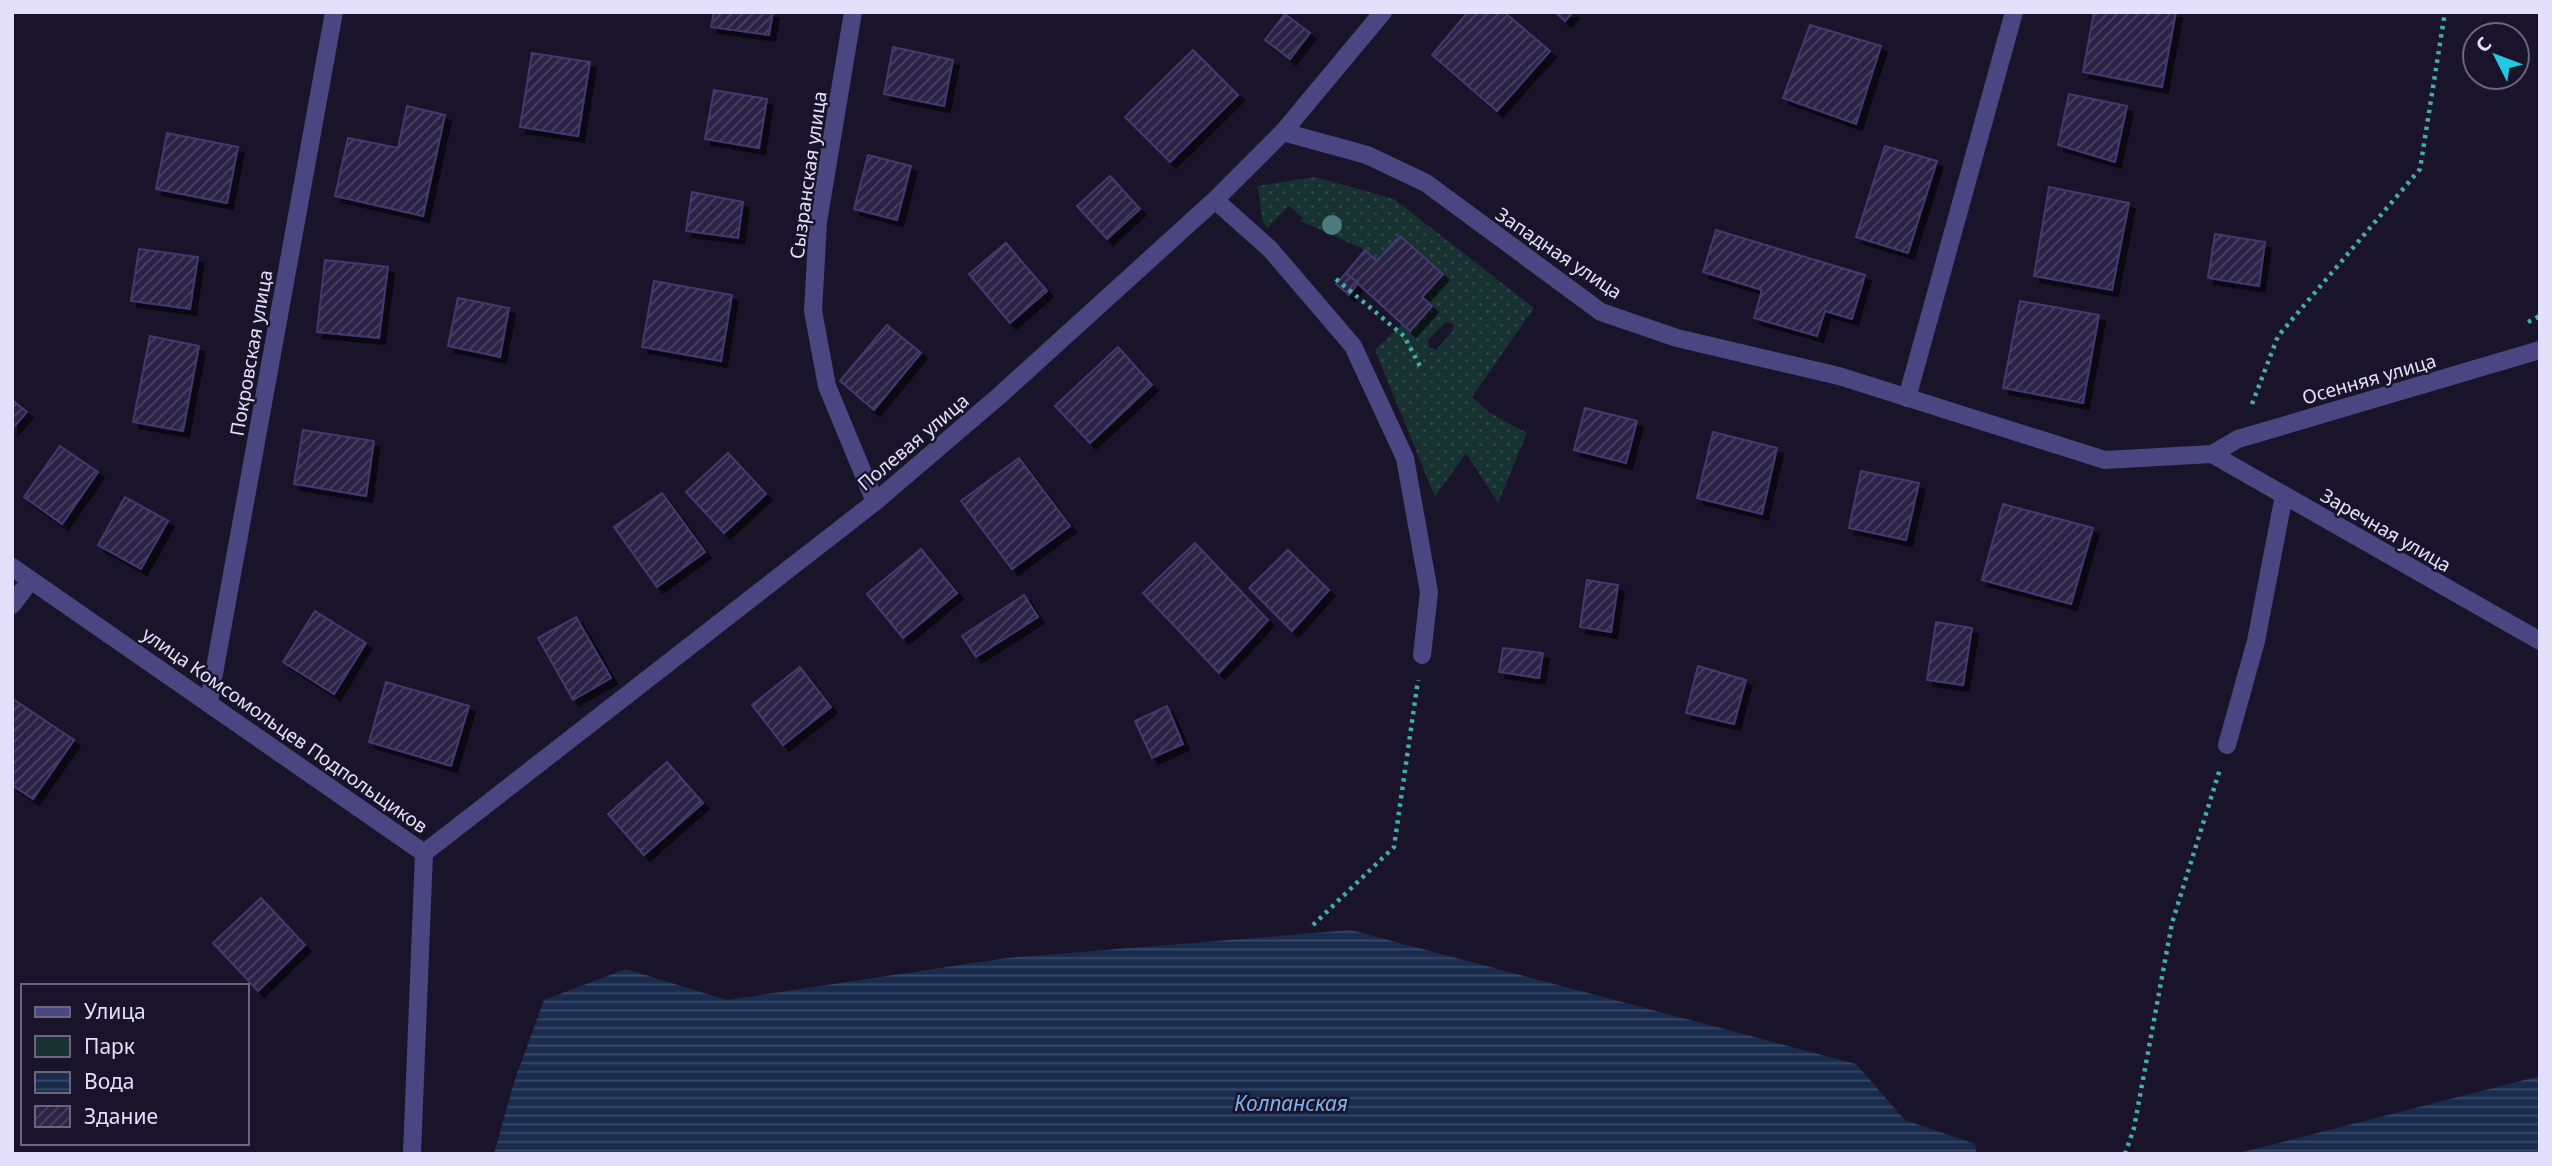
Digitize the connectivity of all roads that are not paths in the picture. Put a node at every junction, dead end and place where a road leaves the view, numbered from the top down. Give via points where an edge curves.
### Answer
1 (334, 12) edge
2 (853, 12) edge
3 (1383, 12) edge
4 (2014, 12) edge
5 (1283, 132) junction
6 (1215, 200) junction
7 (2540, 350) edge
8 (1906, 398) junction
9 (2212, 454) junction
10 (2284, 495) junction
11 (875, 502) junction
12 (12, 567) edge
13 (30, 581) junction
14 (12, 605) edge
15 (2540, 641) edge
16 (1422, 655) road end
17 (209, 701) junction
18 (2227, 745) road end
19 (424, 853) junction
20 (412, 1154) edge

1 - 17 street, Покровская улица
2 - 11 street, Сызранская улица via 818,222 813,311 827,386
3 - 5 street, Полевая улица
4 - 8 street
5 - 6 street, Полевая улица
5 - 8 street, Западная улица via 1367,155 1426,183 1601,312 1678,338 1839,376
6 - 11 street, Полевая улица
6 - 16 street via 1267,237 1353,346 1405,458 1429,592
7 - 9 street, Осенняя улица via 2238,439
8 - 9 street, Западная улица via 2105,460
9 - 10 street, Заречная улица
10 - 15 street, Заречная улица
10 - 18 street via 2256,641
11 - 19 street, Полевая улица
12 - 13 street, улица Комсомольцев Подпольщиков
13 - 14 street
13 - 17 street, улица Комсомольцев Подпольщиков
17 - 19 street, улица Комсомольцев Подпольщиков
19 - 20 street, улица Комсомольцев Подпольщиков

